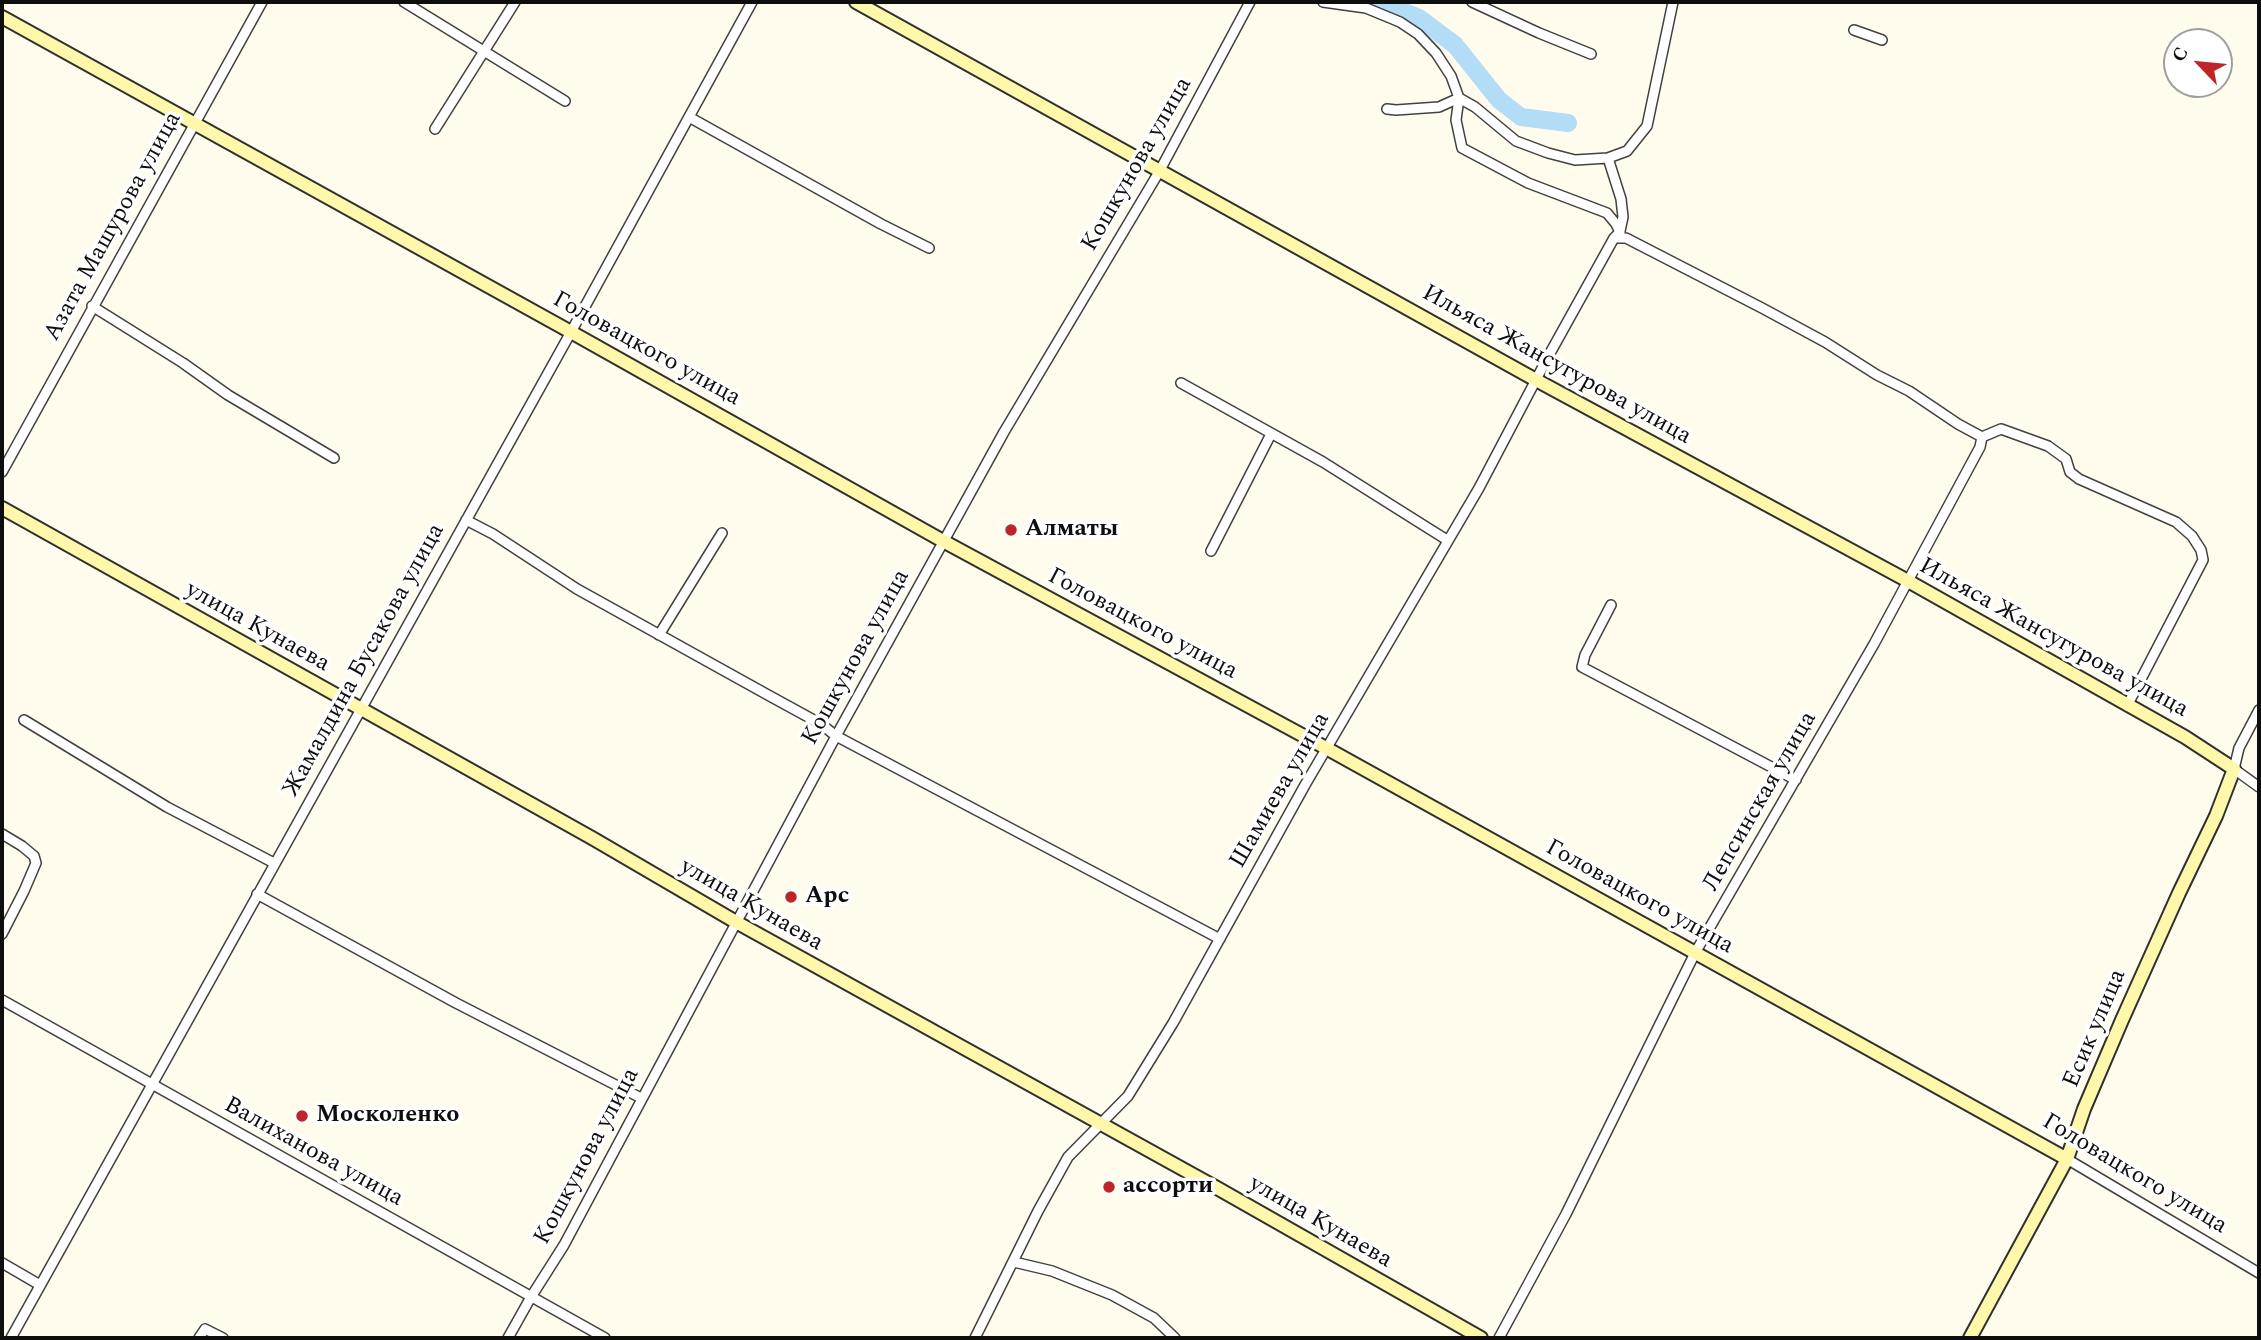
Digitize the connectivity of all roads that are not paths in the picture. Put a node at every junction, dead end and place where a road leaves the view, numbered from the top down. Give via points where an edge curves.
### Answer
1 (262, 2) edge
2 (404, 2) edge
3 (515, 2) edge
4 (752, 2) edge
5 (856, 2) edge
6 (1250, 2) edge
7 (1323, 2) edge
8 (1472, 2) edge
9 (1673, 2) edge
10 (2, 17) edge
11 (1854, 30) dead end
12 (1882, 40) dead end
13 (483, 51) junction
14 (1591, 54) dead end
15 (1460, 98) junction
16 (565, 101) dead end
17 (1387, 109) dead end
18 (689, 117) junction
19 (194, 124) junction
20 (435, 129) dead end
21 (1608, 159) junction
22 (1159, 172) junction
23 (1617, 235) junction
24 (929, 248) dead end
25 (92, 306) junction
26 (571, 332) junction
27 (1536, 380) junction
28 (1181, 383) dead end
29 (1271, 434) junction
30 (1982, 437) junction
31 (334, 458) dead end
32 (2, 472) edge
33 (2, 508) edge
34 (466, 520) junction
35 (722, 533) dead end
36 (1447, 540) junction
37 (943, 541) junction
38 (1211, 551) dead end
39 (1908, 581) junction
40 (1611, 605) dead end
41 (659, 635) junction
42 (2127, 706) junction
43 (360, 709) junction
44 (2259, 710) edge
45 (24, 720) dead end
46 (836, 736) junction
47 (1326, 748) junction
48 (2234, 769) junction
49 (1797, 780) junction
50 (2259, 787) edge
51 (2, 834) edge
52 (274, 863) junction
53 (257, 894) junction
54 (736, 922) junction
55 (2, 934) edge
56 (1220, 939) junction
57 (1695, 953) junction
58 (2, 1000) edge
59 (151, 1084) junction
60 (641, 1098) junction
61 (1100, 1124) junction
62 (2067, 1159) junction
63 (1014, 1262) junction
64 (2, 1263) edge
65 (2259, 1273) edge
66 (40, 1285) junction
67 (531, 1297) junction
68 (1163, 1334) edge
69 (11, 1338) edge
70 (200, 1338) edge
71 (223, 1338) edge
72 (508, 1338) edge
73 (605, 1338) edge
74 (977, 1338) edge
75 (1175, 1338) edge
76 (1481, 1338) edge
77 (1499, 1338) edge
78 (1970, 1338) edge

1 - 19 street, Азата Машурова улица
2 - 13 street
3 - 13 street
4 - 18 street, Жамалдина Бусакова улица
5 - 22 street, Ильяса Жансугурова улица
6 - 22 street, Кошкунова улица
7 - 15 street via 1366,8 1418,34 1436,53
8 - 14 street
9 - 21 street via 1647,126 1627,151
10 - 19 street, Головацкого улица
11 - 12 street
13 - 16 street
13 - 20 street
15 - 17 street via 1439,107
15 - 21 street via 1516,141 1575,160
15 - 23 street via 1456,120 1462,148 1528,183 1607,213 1616,224
18 - 24 street
18 - 26 street, Жамалдина Бусакова улица
19 - 25 street, Азата Машурова улица
19 - 26 street, Головацкого улица
21 - 23 street via 1621,199 1623,217
22 - 27 street, Ильяса Жансугурова улица
22 - 37 street, Кошкунова улица
23 - 27 street, Шамиева улица
23 - 30 street via 1825,342
25 - 31 street
25 - 32 street, Азата Машурова улица
26 - 34 street, Жамалдина Бусакова улица
26 - 37 street, Головацкого улица
27 - 36 street, Шамиева улица
27 - 39 street, Ильяса Жансугурова улица
28 - 29 street
29 - 36 street
29 - 38 street
30 - 39 street, Лепсинская улица
30 - 42 street via 2001,429 2048,446 2066,459 2070,472 2079,479 2176,522 2201,550 2203,561
33 - 43 street, улица Кунаева
34 - 41 street
34 - 43 street, Жамалдина Бусакова улица
35 - 41 street
36 - 47 street, Шамиева улица
37 - 46 street, Кошкунова улица
37 - 47 street, Головацкого улица
39 - 42 street, Ильяса Жансугурова улица
39 - 49 street, Лепсинская улица
40 - 49 street via 1582,667
41 - 46 street
42 - 48 street, Ильяса Жансугурова улица
43 - 52 street, Жамалдина Бусакова улица
43 - 54 street, улица Кунаева
44 - 48 street via 2239,747
45 - 52 street via 167,807
46 - 54 street, Кошкунова улица
46 - 56 street
47 - 56 street, Шамиева улица
47 - 57 street, Головацкого улица
48 - 50 street
48 - 62 street, Есик улица via 2122,1020
49 - 57 street, Лепсинская улица
51 - 55 street via 34,856 36,863
52 - 53 street, Жамалдина Бусакова улица
53 - 59 street, Жамалдина Бусакова улица
53 - 60 street
54 - 60 street, Кошкунова улица
54 - 61 street, улица Кунаева
56 - 61 street, Шамиева улица via 1140,1078
57 - 62 street, Головацкого улица
57 - 77 street, Лепсинская улица
58 - 59 street, Валиханова улица
59 - 66 street, Жамалдина Бусакова улица
59 - 67 street, Валиханова улица
60 - 67 street, Кошкунова улица via 564,1245
61 - 63 street, Шамиева улица via 1068,1157
61 - 76 street, улица Кунаева
62 - 65 street, Головацкого улица
62 - 78 street, Есик улица
63 - 68 street via 1052,1271 1112,1295 1154,1318
63 - 74 street, Шамиева улица
64 - 66 street
66 - 69 street, Жамалдина Бусакова улица
67 - 72 street, Кошкунова улица
67 - 73 street, Валиханова улица
68 - 75 street
70 - 71 street via 205,1329

